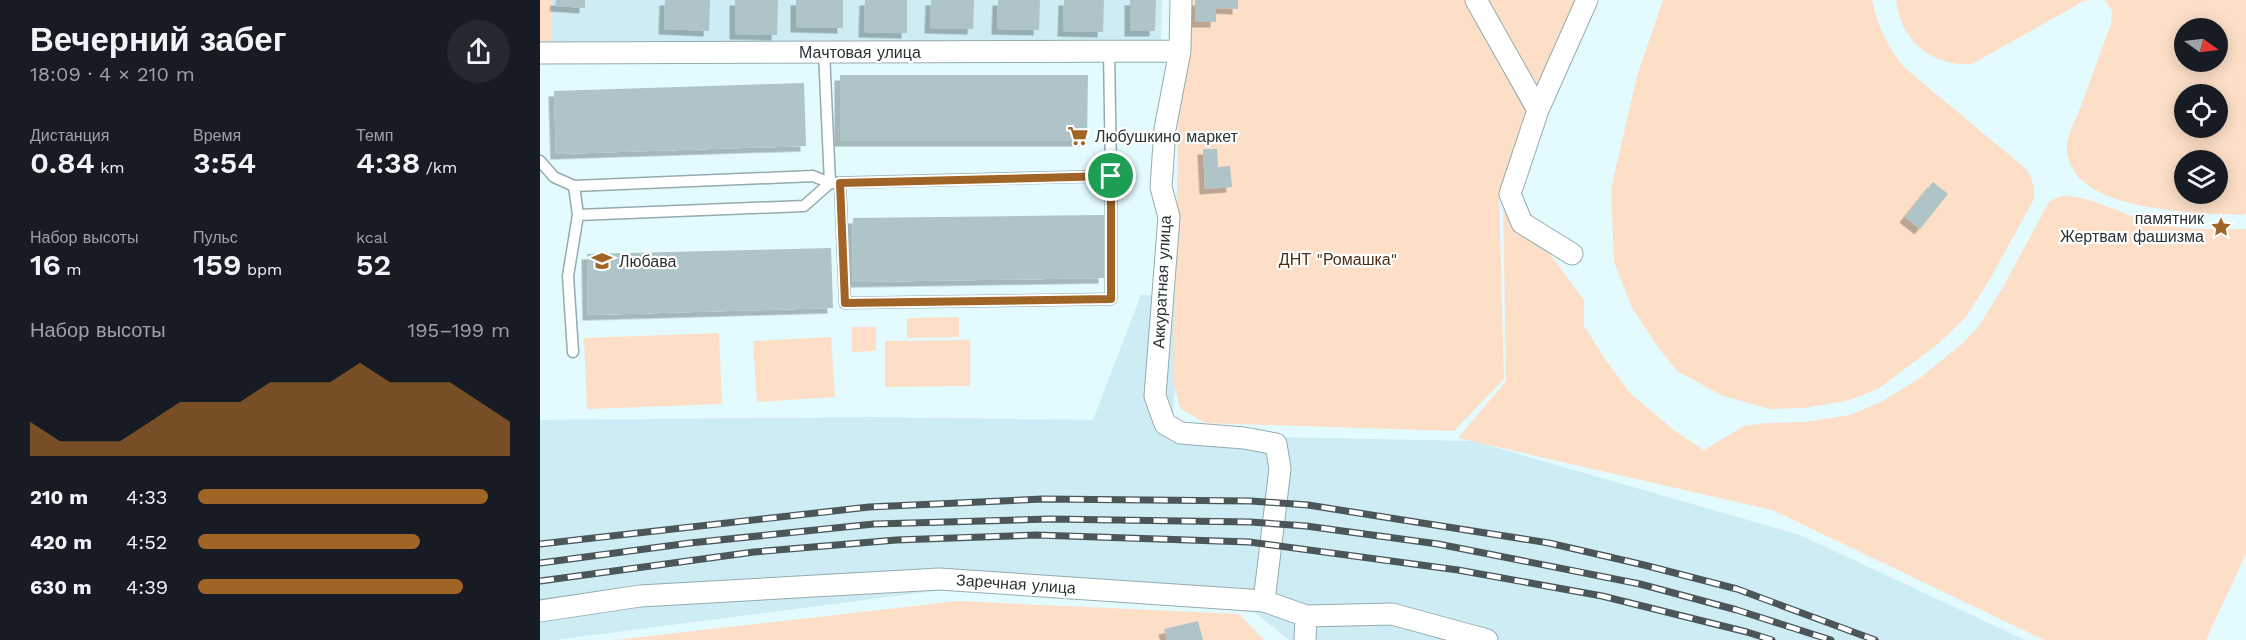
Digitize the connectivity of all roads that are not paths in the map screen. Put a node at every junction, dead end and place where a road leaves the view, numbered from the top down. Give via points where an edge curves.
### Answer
1 (1181, 0) edge
2 (1476, 0) edge
3 (1587, 0) edge
4 (1109, 50) junction
5 (1180, 51) junction
6 (824, 52) junction
7 (540, 53) edge
8 (1538, 110) junction
9 (540, 161) edge
10 (1111, 176) junction
11 (835, 183) junction
12 (574, 186) junction
13 (578, 215) junction
14 (1572, 254) dead end
15 (573, 352) dead end
16 (1264, 601) junction
17 (540, 610) edge
18 (1306, 616) junction
19 (1305, 640) edge
20 (1487, 640) edge

1 - 5 street, Аккуратная улица
2 - 8 street
3 - 8 street
4 - 5 street, Мачтовая улица
4 - 6 street, Мачтовая улица
4 - 10 lane
5 - 16 street, Аккуратная улица via 1165,129 1161,187 1169,217 1155,396 1165,424 1181,434 1276,444 1280,469
6 - 7 street, Мачтовая улица
6 - 11 lane
8 - 14 street via 1510,194 1522,223
9 - 12 lane via 554,177
10 - 11 lane
10 - 11 lane via 1111,299 845,303
11 - 12 lane via 813,176
11 - 13 lane via 804,206
12 - 13 lane
13 - 15 lane via 568,276
16 - 17 street, Заречная улица via 939,579 640,596
16 - 18 street, Заречная улица
18 - 19 street
18 - 20 street, Заречная улица via 1392,614

